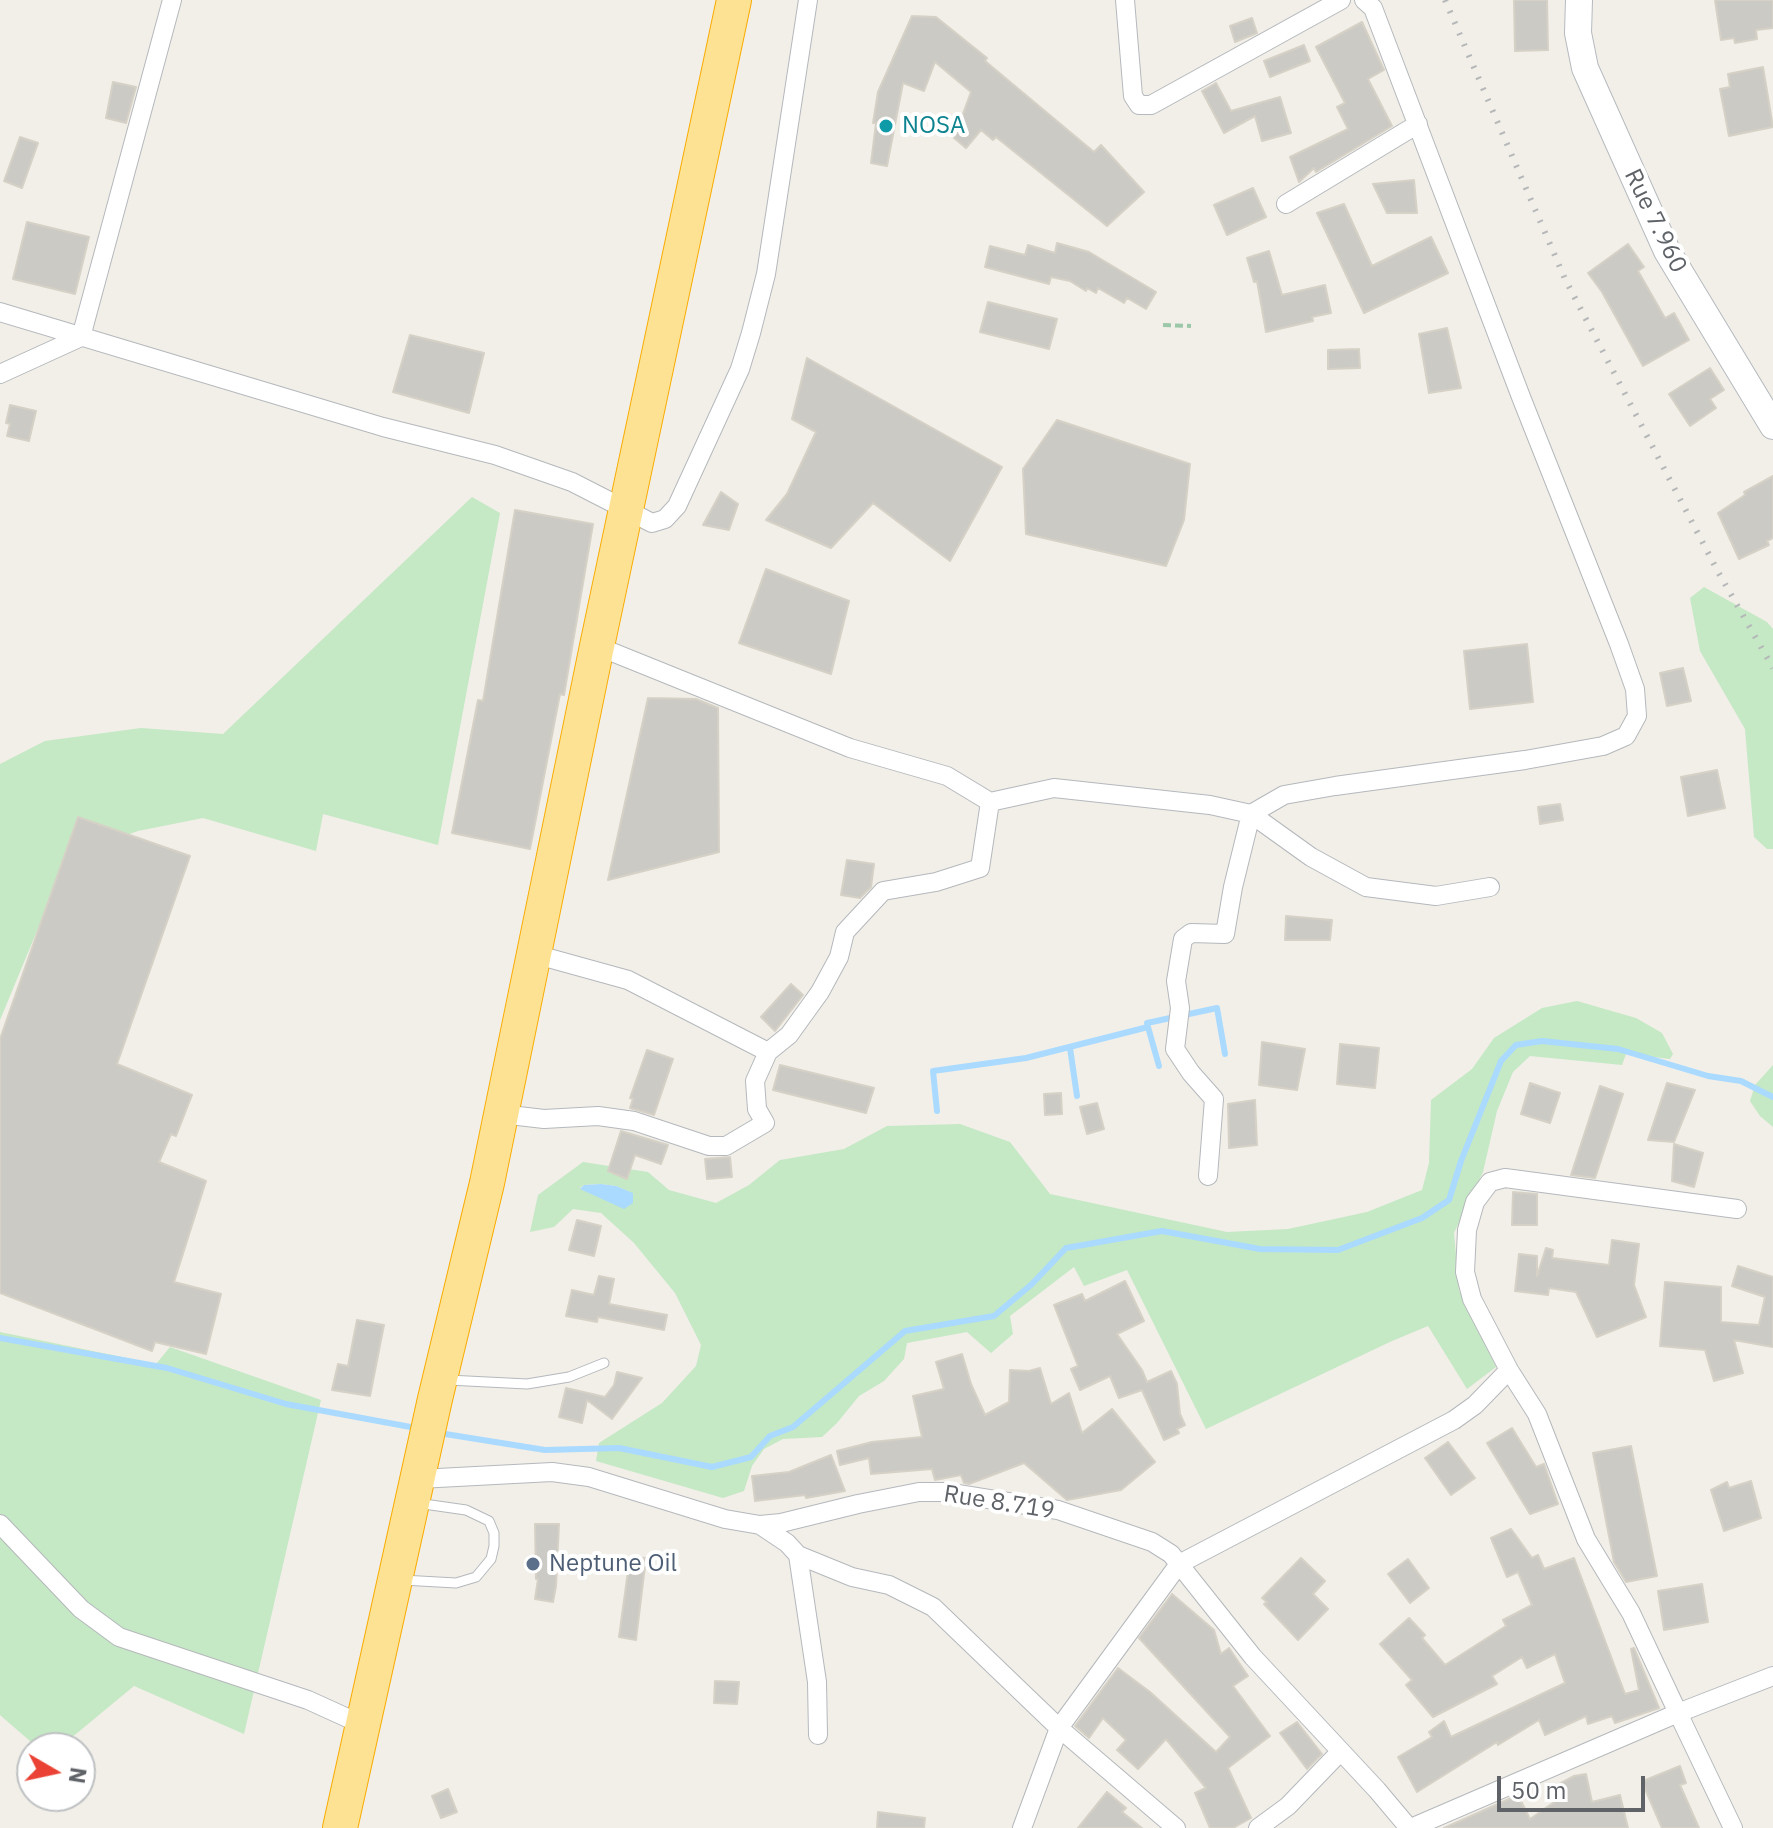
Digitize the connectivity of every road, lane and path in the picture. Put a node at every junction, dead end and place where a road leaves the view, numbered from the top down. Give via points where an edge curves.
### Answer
1 (172, 0) edge
2 (734, 0) edge
3 (808, 0) edge
4 (1125, 0) edge
5 (1341, 0) edge
6 (1364, 0) edge
7 (1579, 0) edge
8 (1418, 124) junction
9 (1286, 204) dead end
10 (0, 312) edge
11 (1163, 325) dead end
12 (1191, 326) dead end
13 (81, 337) junction
14 (0, 374) edge
15 (1773, 425) edge
16 (627, 510) junction
17 (597, 646) junction
18 (990, 802) junction
19 (1251, 814) junction
20 (1490, 887) dead end
21 (534, 954) junction
22 (768, 1052) junction
23 (501, 1114) junction
24 (1208, 1176) dead end
25 (1737, 1209) dead end
26 (604, 1363) dead end
27 (1509, 1370) junction
28 (437, 1392) junction
29 (418, 1481) junction
30 (0, 1524) edge
31 (760, 1525) junction
32 (798, 1555) junction
33 (1179, 1564) junction
34 (396, 1580) junction
35 (1773, 1676) edge
36 (1678, 1713) junction
37 (363, 1725) junction
38 (1059, 1728) junction
39 (818, 1735) dead end
40 (1340, 1752) junction
41 (340, 1828) edge
42 (1022, 1828) edge
43 (1176, 1828) edge
44 (1258, 1828) edge
45 (1410, 1828) edge
46 (1733, 1828) edge

1 - 13 street
2 - 16 highway
3 - 16 street via 766,274 740,369 677,506 665,519 652,523
4 - 5 street via 1133,96 1139,105 1151,105
6 - 8 street via 1373,8
7 - 15 street, Rue 7.960 via 1585,68 1667,251
8 - 9 street
8 - 19 street via 1619,644 1635,689 1637,716 1626,736 1603,746 1284,795
10 - 13 street
11 - 12 path
13 - 14 street
13 - 16 street via 495,455 572,482
16 - 17 highway
17 - 18 street via 850,748 947,776
17 - 21 highway
18 - 19 street via 1054,788
18 - 22 street via 980,868 883,891 845,932 839,957 820,992 789,1035
19 - 20 street via 1311,857 1366,887 1436,896
19 - 24 street via 1225,934 1191,933 1183,939 1176,981 1180,1008 1175,1049 1214,1099
21 - 22 street via 628,980
21 - 23 highway
22 - 23 street via 755,1081 757,1109 765,1123 726,1146 709,1146 634,1121
23 - 28 highway
25 - 27 street via 1505,1178 1490,1182 1475,1202 1467,1230 1465,1272 1472,1299
26 - 28 lane via 569,1377
27 - 33 street via 1454,1420
27 - 36 street via 1537,1414 1586,1539 1631,1613
28 - 29 highway
29 - 31 street, Rue 8.719 via 552,1472 589,1477
29 - 34 highway
29 - 34 lane via 489,1521 494,1546 476,1577 456,1583
30 - 37 street via 81,1609 119,1637 308,1700
31 - 32 street
31 - 33 street, Rue 8.719 via 919,1492 945,1492 1058,1510 1152,1542
32 - 38 street via 889,1585 933,1607
32 - 39 street via 817,1682
33 - 38 street
33 - 40 street, Rue 8.719 via 1253,1657
34 - 37 highway
35 - 36 street
36 - 45 street
36 - 46 street
37 - 41 highway
38 - 42 street
38 - 43 street
40 - 44 street via 1288,1806
40 - 45 street, Rue 8.719

